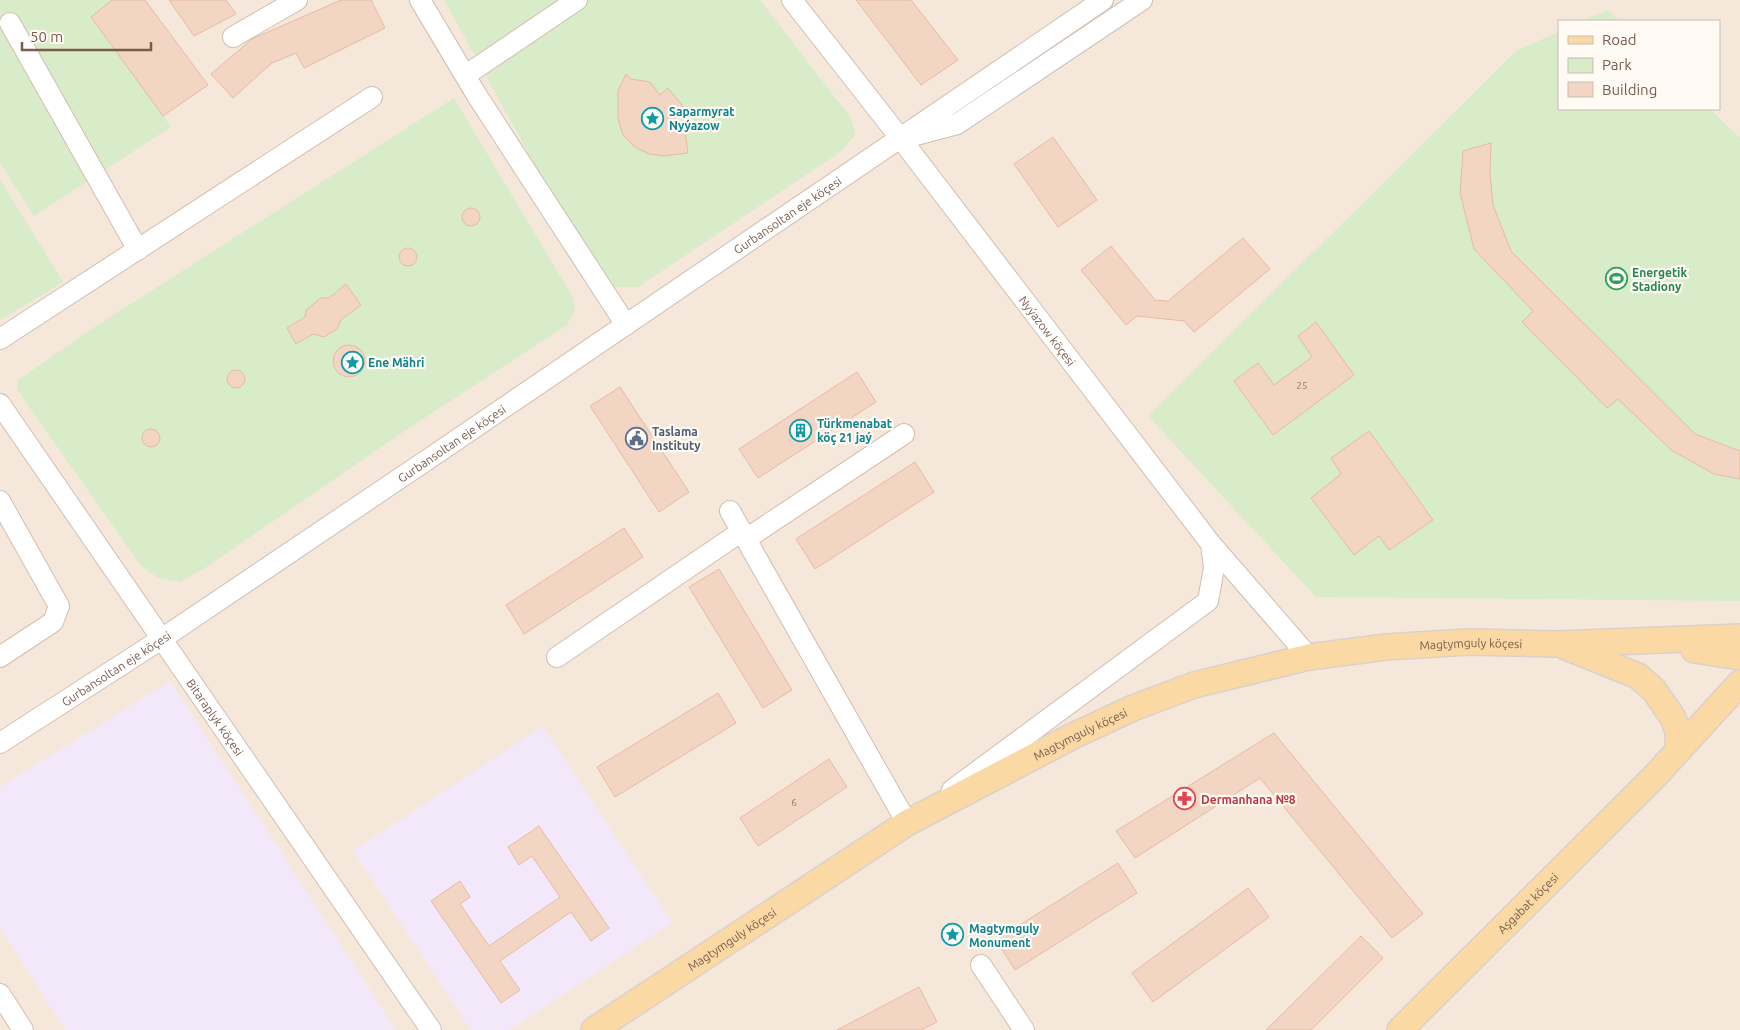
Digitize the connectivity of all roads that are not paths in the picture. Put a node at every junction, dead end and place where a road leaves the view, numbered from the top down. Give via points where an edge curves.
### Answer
1 (297, 0) edge
2 (420, 0) edge
3 (577, 0) edge
4 (792, 0) edge
5 (1103, 0) edge
6 (1142, 0) edge
7 (10, 23) dead end
8 (233, 37) dead end
9 (466, 75) junction
10 (372, 97) dead end
11 (901, 139) junction
12 (138, 250) junction
13 (626, 325) junction
14 (0, 339) edge
15 (0, 404) edge
16 (7, 427) edge
17 (904, 434) dead end
18 (0, 502) edge
19 (730, 511) dead end
20 (744, 535) junction
21 (1211, 544) junction
22 (1740, 636) edge
23 (163, 638) junction
24 (1635, 641) junction
25 (1556, 644) junction
26 (0, 657) edge
27 (557, 657) dead end
28 (1309, 657) junction
29 (1740, 657) edge
30 (1740, 683) edge
31 (1740, 709) edge
32 (0, 743) edge
33 (1678, 751) junction
34 (1655, 776) junction
35 (907, 823) junction
36 (981, 965) dead end
37 (0, 994) edge
38 (23, 1030) edge
39 (431, 1030) edge
40 (594, 1030) edge
41 (1024, 1030) edge
42 (1400, 1030) edge

1 - 8 street
2 - 9 street
3 - 9 street
4 - 11 street, Nyýazow köçesi
5 - 11 street, Gurbansoltan eje köçesi
6 - 11 street, Gurbansoltan eje köçesi via 957,124
7 - 12 street
9 - 13 street
10 - 12 street
11 - 13 street, Gurbansoltan eje köçesi
11 - 21 street, Nyýazow köçesi
12 - 14 street
13 - 23 street, Gurbansoltan eje köçesi
15 - 16 street, Bitaraplyk köçesi
16 - 23 street, Bitaraplyk köçesi
17 - 20 street
18 - 26 street via 60,606 53,622
19 - 20 street
20 - 27 street
20 - 35 street
21 - 28 street, Nyýazow köçesi
21 - 35 street via 1214,568 1208,601
22 - 24 main road, Magtymguly köçesi
23 - 32 street, Gurbansoltan eje köçesi
23 - 39 street, Bitaraplyk köçesi
24 - 25 main road, Magtymguly köçesi
24 - 29 main road, Magtymguly köçesi
25 - 28 main road, Magtymguly köçesi via 1468,642 1386,647
25 - 33 main road via 1638,676 1654,690 1673,718 1678,731
28 - 35 main road, Magtymguly köçesi via 1194,685 1133,708
30 - 33 main road, Aşgabat köçesi
31 - 34 main road, Aşgabat köçesi
33 - 34 main road, Aşgabat köçesi
34 - 42 main road, Aşgabat köçesi
35 - 40 main road, Magtymguly köçesi
36 - 41 street
37 - 38 street

